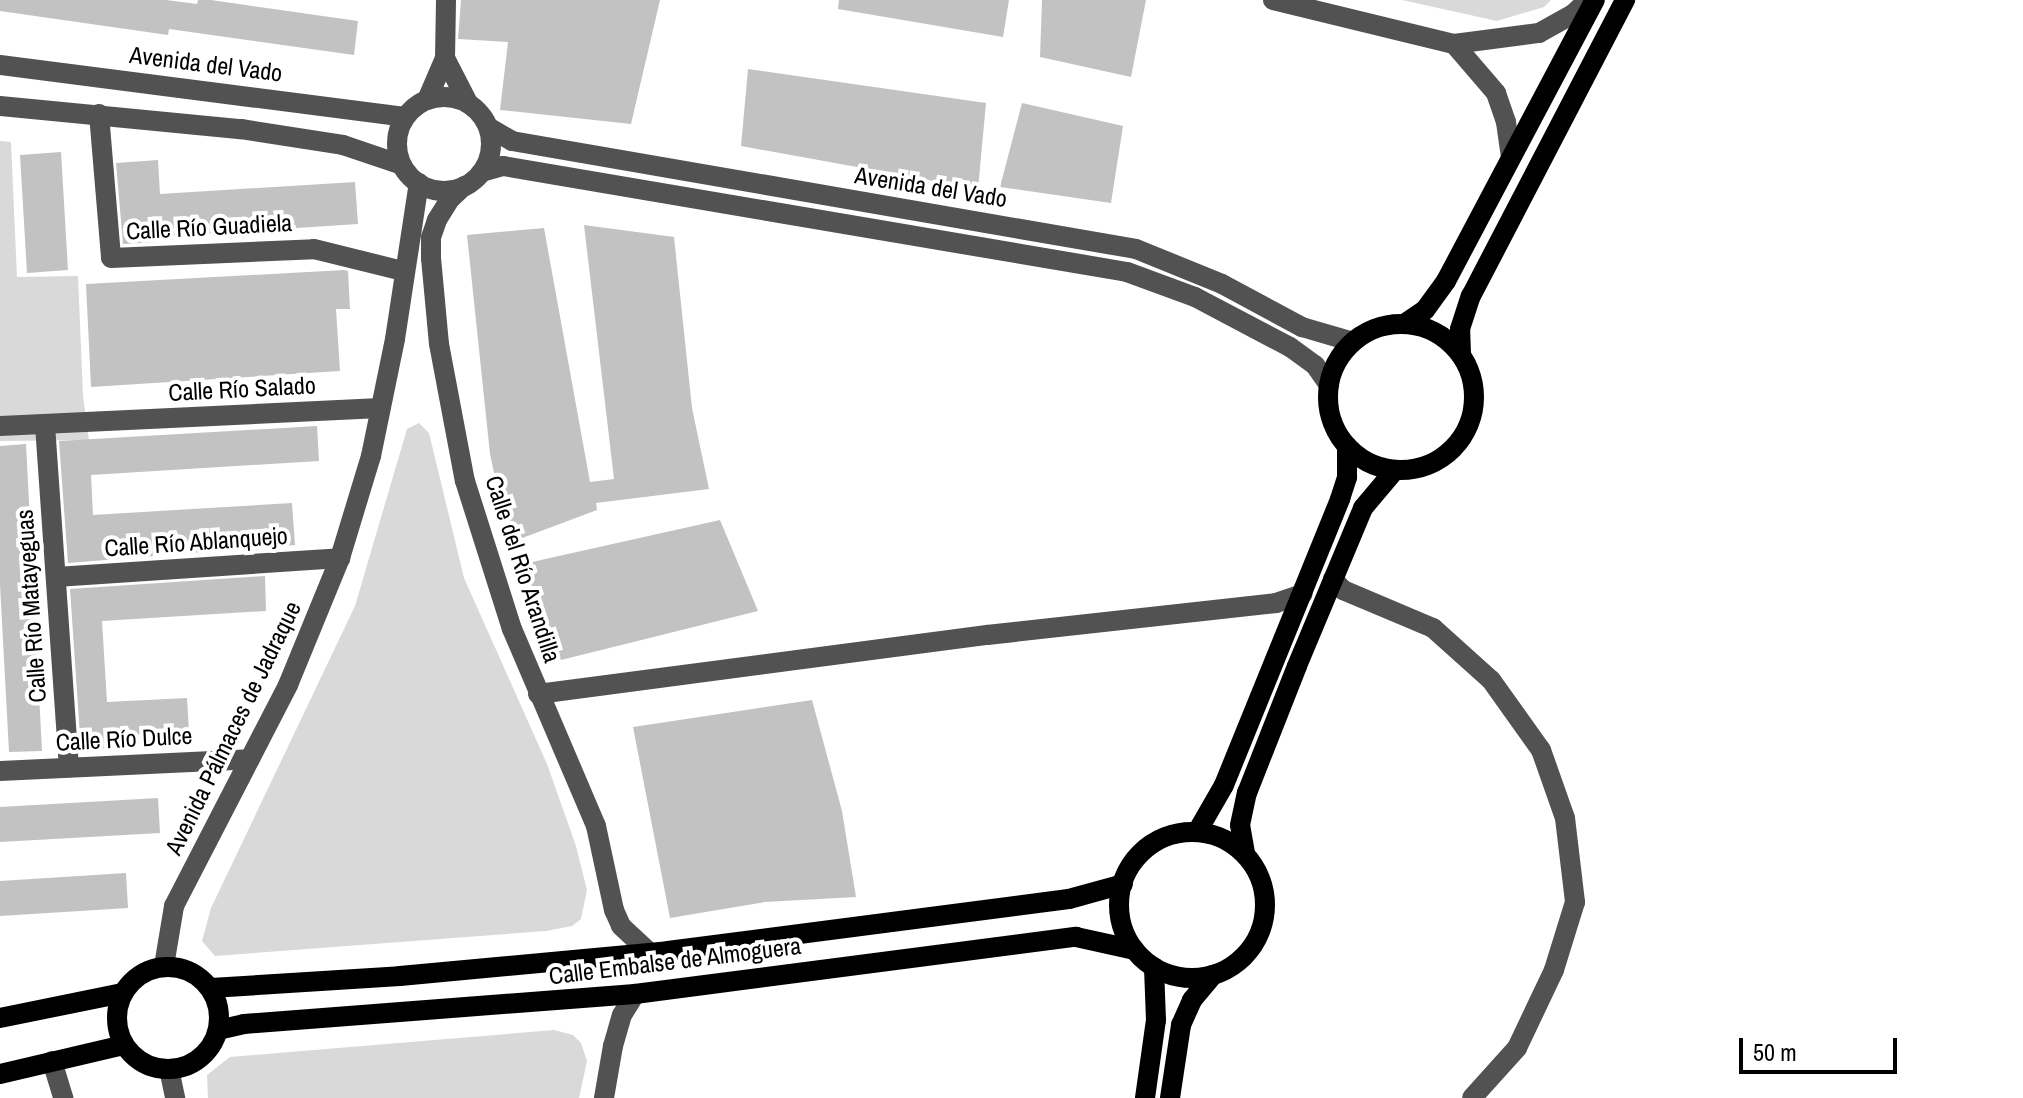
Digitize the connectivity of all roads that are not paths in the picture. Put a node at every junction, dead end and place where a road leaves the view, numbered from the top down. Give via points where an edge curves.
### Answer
1 (446, 0) edge
2 (1273, 0) edge
3 (1588, 0) edge
4 (1595, 0) edge
5 (1625, 0) edge
6 (1454, 44) junction
7 (445, 58) junction
8 (0, 65) edge
9 (427, 100) junction
10 (468, 103) junction
11 (0, 106) edge
12 (99, 114) junction
13 (405, 117) junction
14 (488, 127) junction
15 (1511, 156) junction
16 (402, 165) junction
17 (482, 172) junction
18 (419, 183) junction
19 (464, 186) junction
20 (403, 271) junction
21 (1404, 324) junction
22 (1353, 342) junction
23 (1461, 354) junction
24 (1329, 385) junction
25 (381, 408) junction
26 (0, 426) edge
27 (45, 433) junction
28 (1347, 446) junction
29 (1395, 470) junction
30 (340, 558) junction
31 (56, 577) junction
32 (1333, 579) junction
33 (1302, 594) junction
34 (538, 694) junction
35 (250, 759) junction
36 (69, 767) junction
37 (0, 771) edge
38 (1197, 832) junction
39 (1245, 853) junction
40 (1123, 884) junction
41 (1135, 950) junction
42 (649, 952) junction
43 (164, 966) junction
44 (1154, 967) junction
45 (1213, 975) junction
46 (211, 988) junction
47 (123, 993) junction
48 (635, 994) junction
49 (0, 1018) edge
50 (218, 1030) junction
51 (124, 1045) junction
52 (52, 1061) junction
53 (169, 1069) junction
54 (0, 1074) edge
55 (63, 1098) edge
56 (175, 1098) edge
57 (604, 1098) edge
58 (1145, 1098) edge
59 (1170, 1098) edge
60 (1472, 1098) edge

1 - 7 street
2 - 6 street
3 - 6 street via 1539,33
4 - 15 main road
5 - 23 main road via 1471,296 1460,329
6 - 15 street via 1496,93
7 - 9 street
7 - 10 street
8 - 13 street, Avenida del Vado
9 - 10 street via 440,96
9 - 13 street
10 - 14 street
11 - 12 street
12 - 16 street via 343,145
12 - 20 street, Calle Río Guadiela via 111,258 314,249
13 - 16 street via 397,135
14 - 17 street via 491,144
14 - 22 street, Avenida del Vado via 523,144 1136,249 1222,284 1302,327
15 - 21 main road via 1446,281 1425,310
16 - 18 street
17 - 19 street
17 - 24 street, Avenida del Vado via 503,166 1095,264 1160,283 1237,319 1315,365
18 - 19 street via 438,191
18 - 20 street, Avenida Pálmaces de Jadraque
19 - 34 street, Calle del Río Arandilla via 450,199 431,237 439,344 465,481
20 - 25 street, Avenida Pálmaces de Jadraque
21 - 22 main road via 1368,332
21 - 23 main road via 1446,338
22 - 24 main road via 1337,362
23 - 29 main road via 1473,378 1475,403 1465,433 1437,461
24 - 28 main road via 1332,417
25 - 27 street, Calle Río Salado via 105,422
25 - 30 street, Avenida Pálmaces de Jadraque
26 - 27 street, Calle Río Salado
27 - 31 street, Calle Río Matayeguas
28 - 29 main road via 1377,466
28 - 33 main road via 1347,477
29 - 32 main road via 1363,508
30 - 31 street, Calle Río Ablanquejo
30 - 35 street, Avenida Pálmaces de Jadraque via 288,685
31 - 36 street, Calle Río Matayeguas
32 - 39 main road via 1247,793 1240,825
32 - 60 street via 1343,590 1433,628 1491,680 1541,750 1565,818 1575,902 1554,970 1517,1048
33 - 34 street via 1276,603
33 - 38 main road via 1224,785
34 - 42 street, Calle del Río Arandilla via 587,801 621,926
35 - 36 street, Calle Río Dulce
35 - 43 street, Avenida Pálmaces de Jadraque via 174,906
36 - 37 street, Calle Río Dulce
38 - 39 main road via 1231,842
38 - 40 main road via 1159,840 1137,859
39 - 45 main road via 1265,893 1264,922 1252,948
40 - 41 main road via 1124,930
40 - 42 main road, Calle Embalse de Almoguera via 1069,899
41 - 44 main road
41 - 48 main road, Calle Embalse de Almoguera via 1076,937
42 - 46 main road, Calle Embalse de Almoguera
43 - 46 main road via 181,967
43 - 47 main road via 138,978
44 - 45 main road via 1193,978
44 - 58 main road via 1156,1020
45 - 59 main road via 1192,1000 1181,1025
46 - 50 main road via 219,1010
47 - 49 main road
47 - 51 main road via 117,1024
48 - 50 main road, Calle Embalse de Almoguera
48 - 57 street via 618,1030
50 - 53 main road via 209,1048 189,1064
51 - 52 main road
51 - 53 main road via 149,1066
52 - 54 main road
52 - 55 street
53 - 56 street

